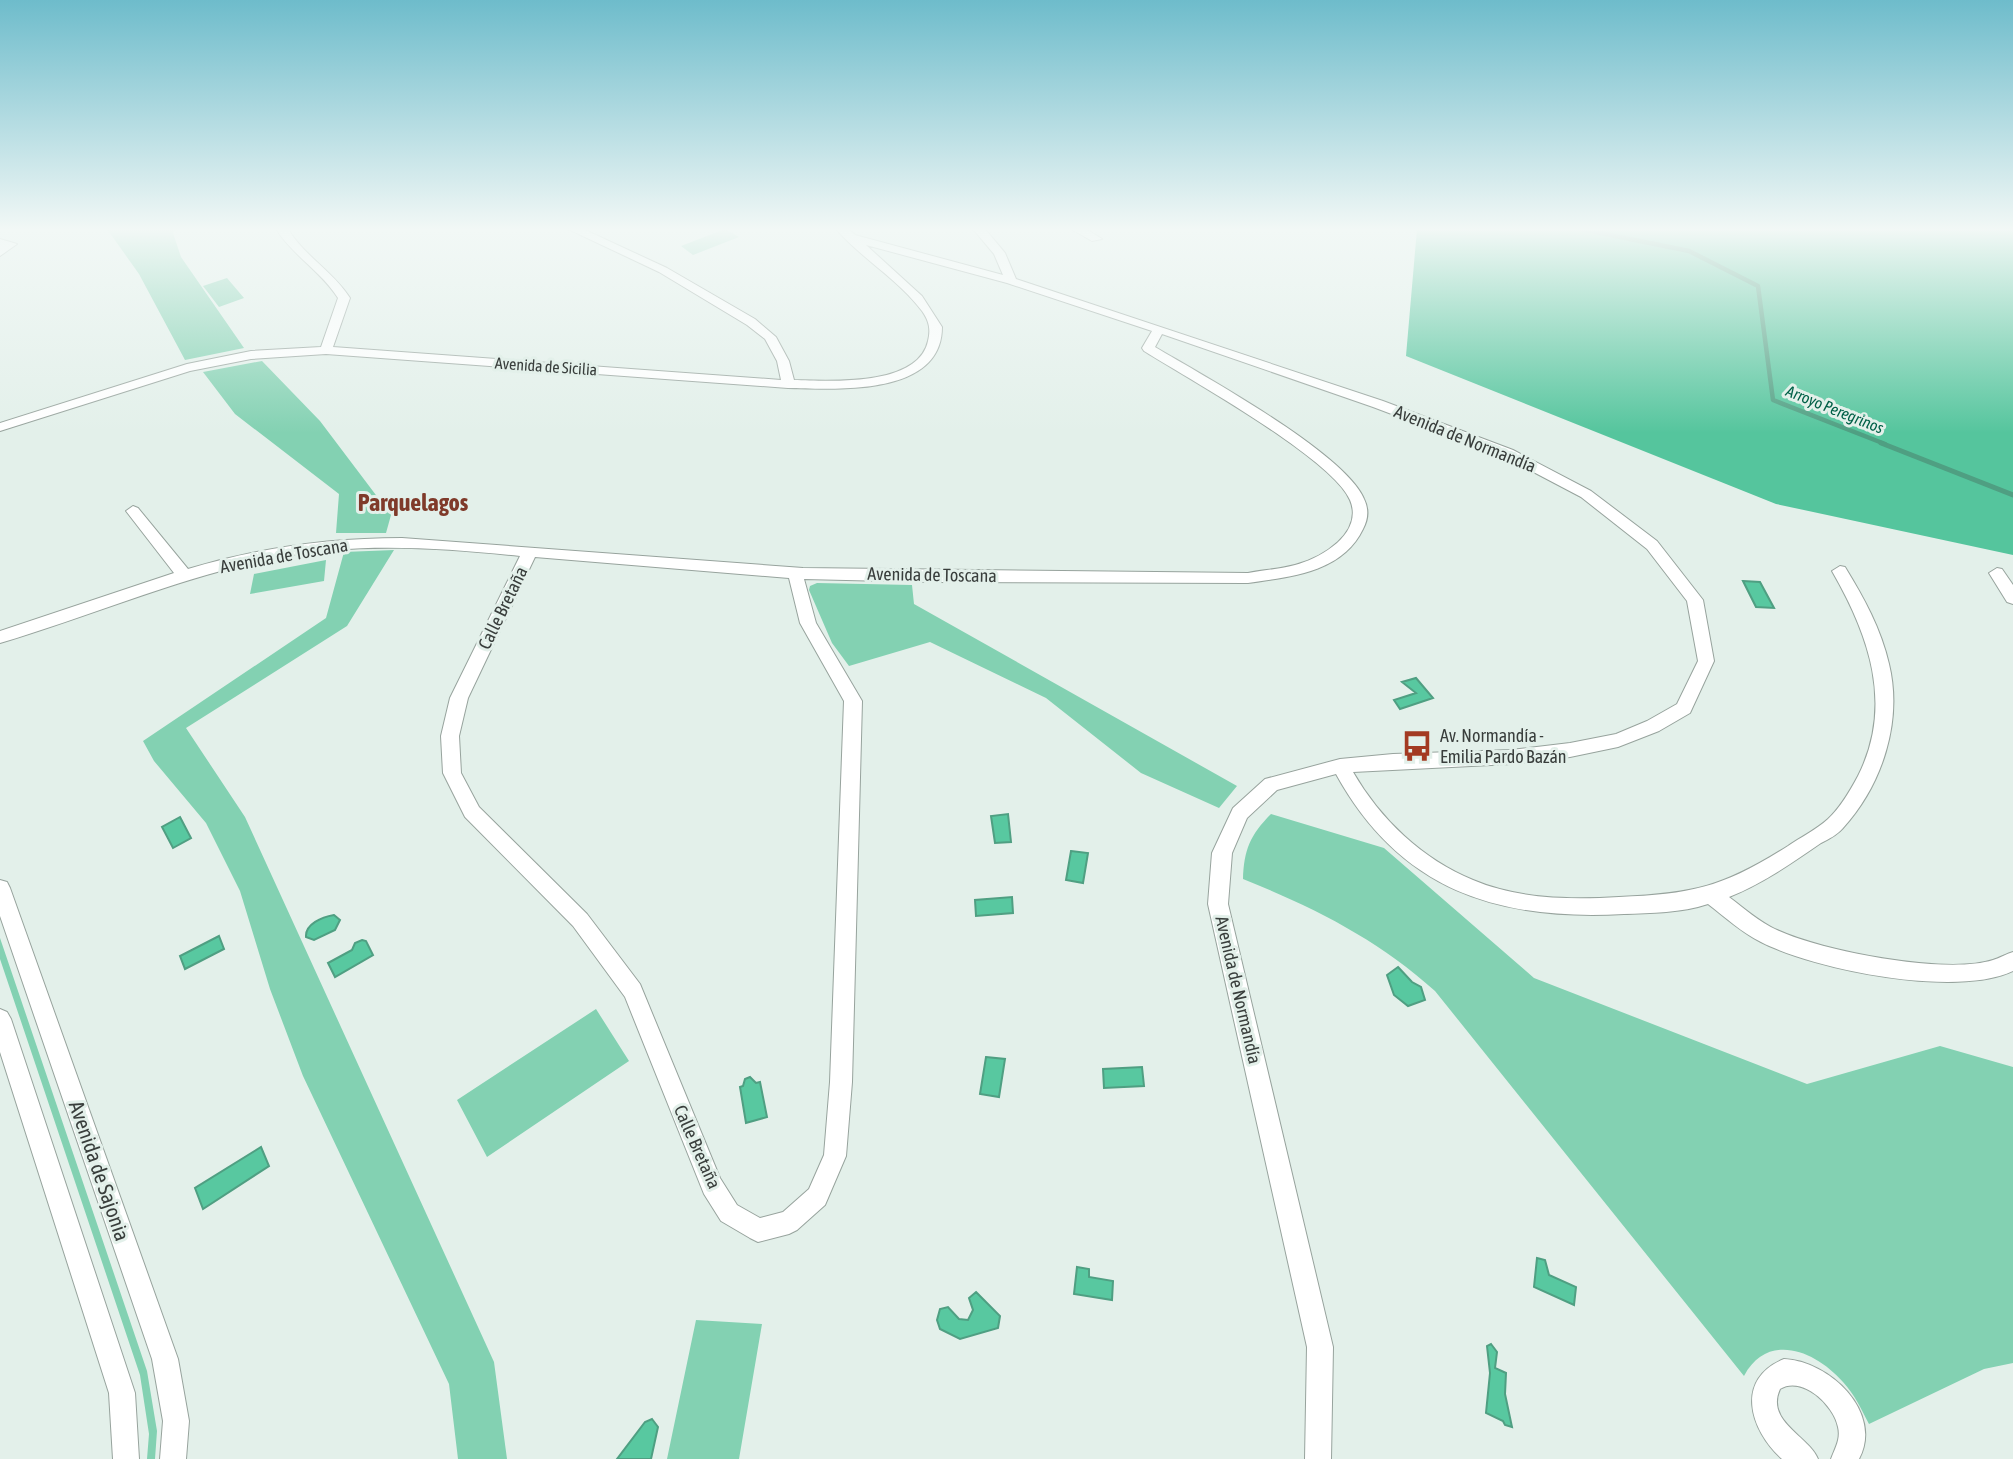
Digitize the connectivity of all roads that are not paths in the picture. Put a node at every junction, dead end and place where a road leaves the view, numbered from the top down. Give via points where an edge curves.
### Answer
1 (344, 297) edge
2 (710, 297) edge
3 (916, 297) edge
4 (1060, 297) edge
5 (1159, 329) junction
6 (326, 350) junction
7 (788, 384) junction
8 (0, 427) edge
9 (133, 511) dead end
10 (530, 552) junction
11 (1840, 571) dead end
12 (795, 573) junction
13 (1997, 573) dead end
14 (185, 576) junction
15 (2013, 598) edge
16 (0, 637) edge
17 (1340, 765) junction
18 (0, 888) edge
19 (1711, 895) junction
20 (2013, 961) edge
21 (0, 1019) edge
22 (125, 1459) edge
23 (173, 1459) edge
24 (1318, 1459) edge
25 (1805, 1459) edge
26 (1844, 1459) edge

1 - 6 street
2 - 7 street via 770,337 783,361
3 - 7 street, Avenida de Sicilia via 934,321 936,334 931,352 916,366 888,378 855,384
4 - 5 street, Avenida de Normandía
5 - 12 street, Avenida de Toscana via 1148,348 1306,449 1357,498 1361,517 1353,535 1335,553 1303,569 1248,578
5 - 17 street, Avenida de Normandía via 1508,453 1586,494 1652,545 1695,600 1706,661 1684,708 1653,726 1618,740 1570,750
6 - 7 street, Avenida de Sicilia
6 - 8 street, Avenida de Sicilia via 251,355 187,368
9 - 14 street
10 - 12 street, Avenida de Toscana
10 - 12 street, Calle Bretaña via 460,698 450,736 452,773 471,812 580,920 633,991 712,1186 729,1213 758,1230 789,1222 817,1197 835,1156 841,1082 853,701 808,623
10 - 14 street, Avenida de Toscana via 373,542 280,553
11 - 19 street via 1874,636 1885,685 1884,732 1867,782 1834,825 1771,867
13 - 15 street
14 - 16 street, Avenida de Toscana
17 - 19 street via 1373,818 1423,862 1474,889 1534,905 1588,908
17 - 24 street, Avenida de Normandía via 1271,784 1240,813 1222,853 1218,904 1320,1347
18 - 23 street, Avenida de Sajonia via 165,1359 176,1421
19 - 20 street via 1770,937 1829,956 1902,970 1977,975
21 - 22 street via 122,1393
25 - 26 street via 1783,1443 1766,1412 1768,1384 1786,1371 1815,1379 1841,1403 1853,1432

